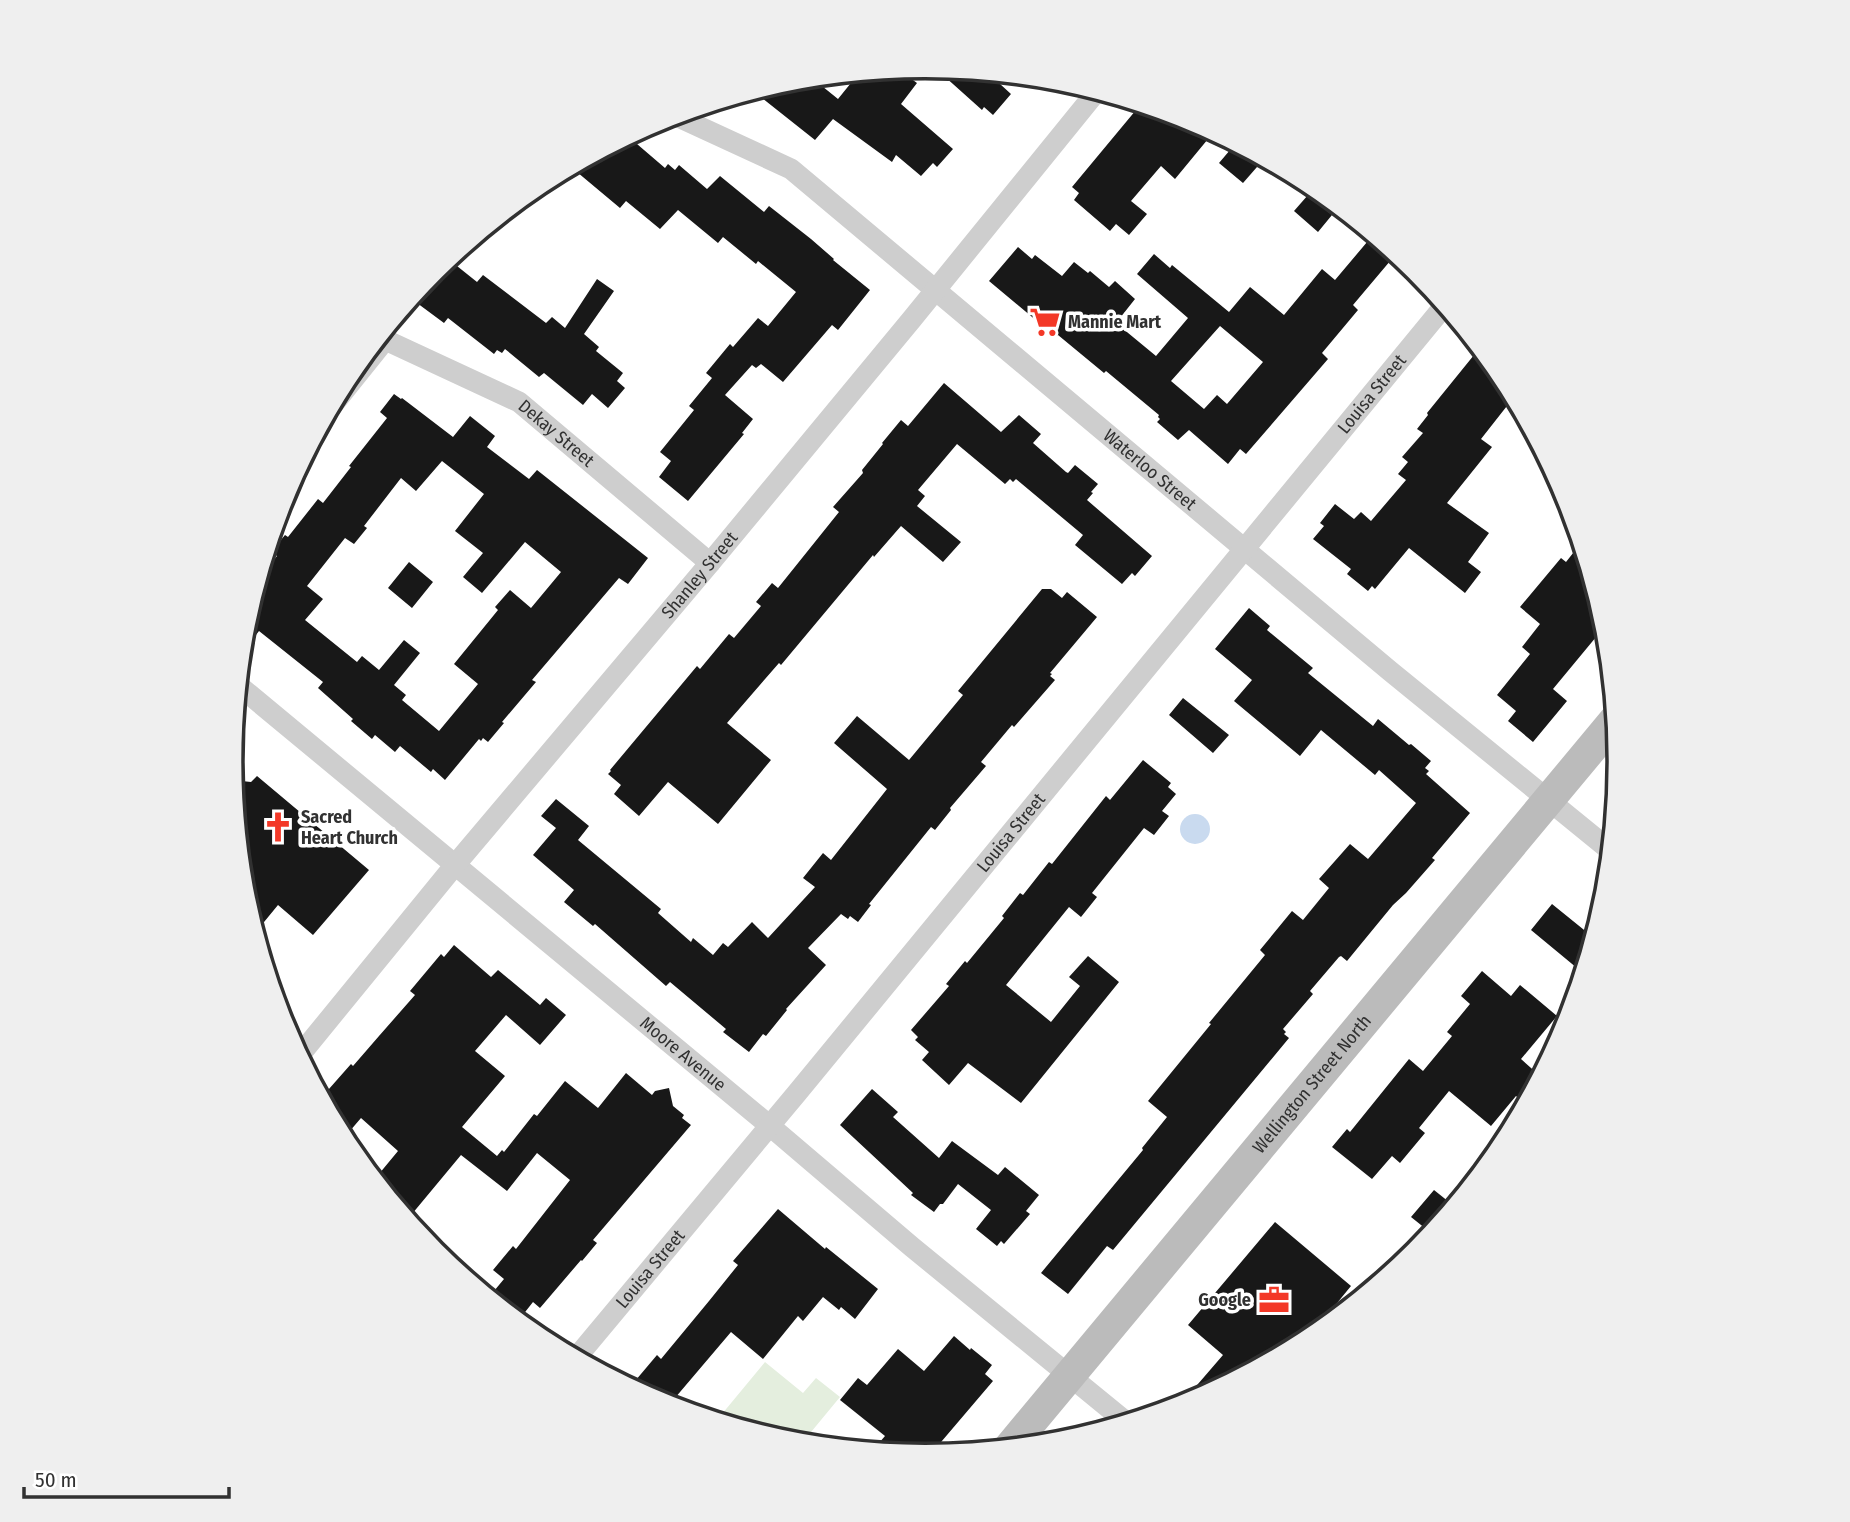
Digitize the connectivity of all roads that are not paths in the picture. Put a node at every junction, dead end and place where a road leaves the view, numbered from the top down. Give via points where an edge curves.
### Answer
1 (1090, 99) edge
2 (688, 122) edge
3 (934, 290) junction
4 (1439, 313) edge
5 (388, 341) edge
6 (1244, 548) junction
7 (710, 563) junction
8 (247, 692) edge
9 (1606, 731) edge
10 (1549, 801) junction
11 (1602, 844) edge
12 (455, 865) junction
13 (306, 1047) edge
14 (770, 1126) junction
15 (582, 1351) edge
16 (1069, 1375) junction
17 (1118, 1415) edge
18 (1019, 1436) edge

1 - 3 street, Shanley Street
2 - 3 street, Waterloo Street via 791,169
3 - 6 street, Waterloo Street
3 - 7 street, Shanley Street
4 - 6 street, Louisa Street
5 - 7 street, Dekay Street via 519,402
6 - 10 street, Waterloo Street
6 - 14 street, Louisa Street
7 - 12 street, Shanley Street
8 - 12 street, Moore Avenue
9 - 10 street, Wellington Street North
10 - 11 street, Waterloo Street
10 - 16 street, Wellington Street North
12 - 13 street, Shanley Street
12 - 14 street, Moore Avenue
14 - 15 street, Louisa Street
14 - 16 street, Moore Avenue
16 - 17 street, Moore Avenue
16 - 18 street, Wellington Street North

